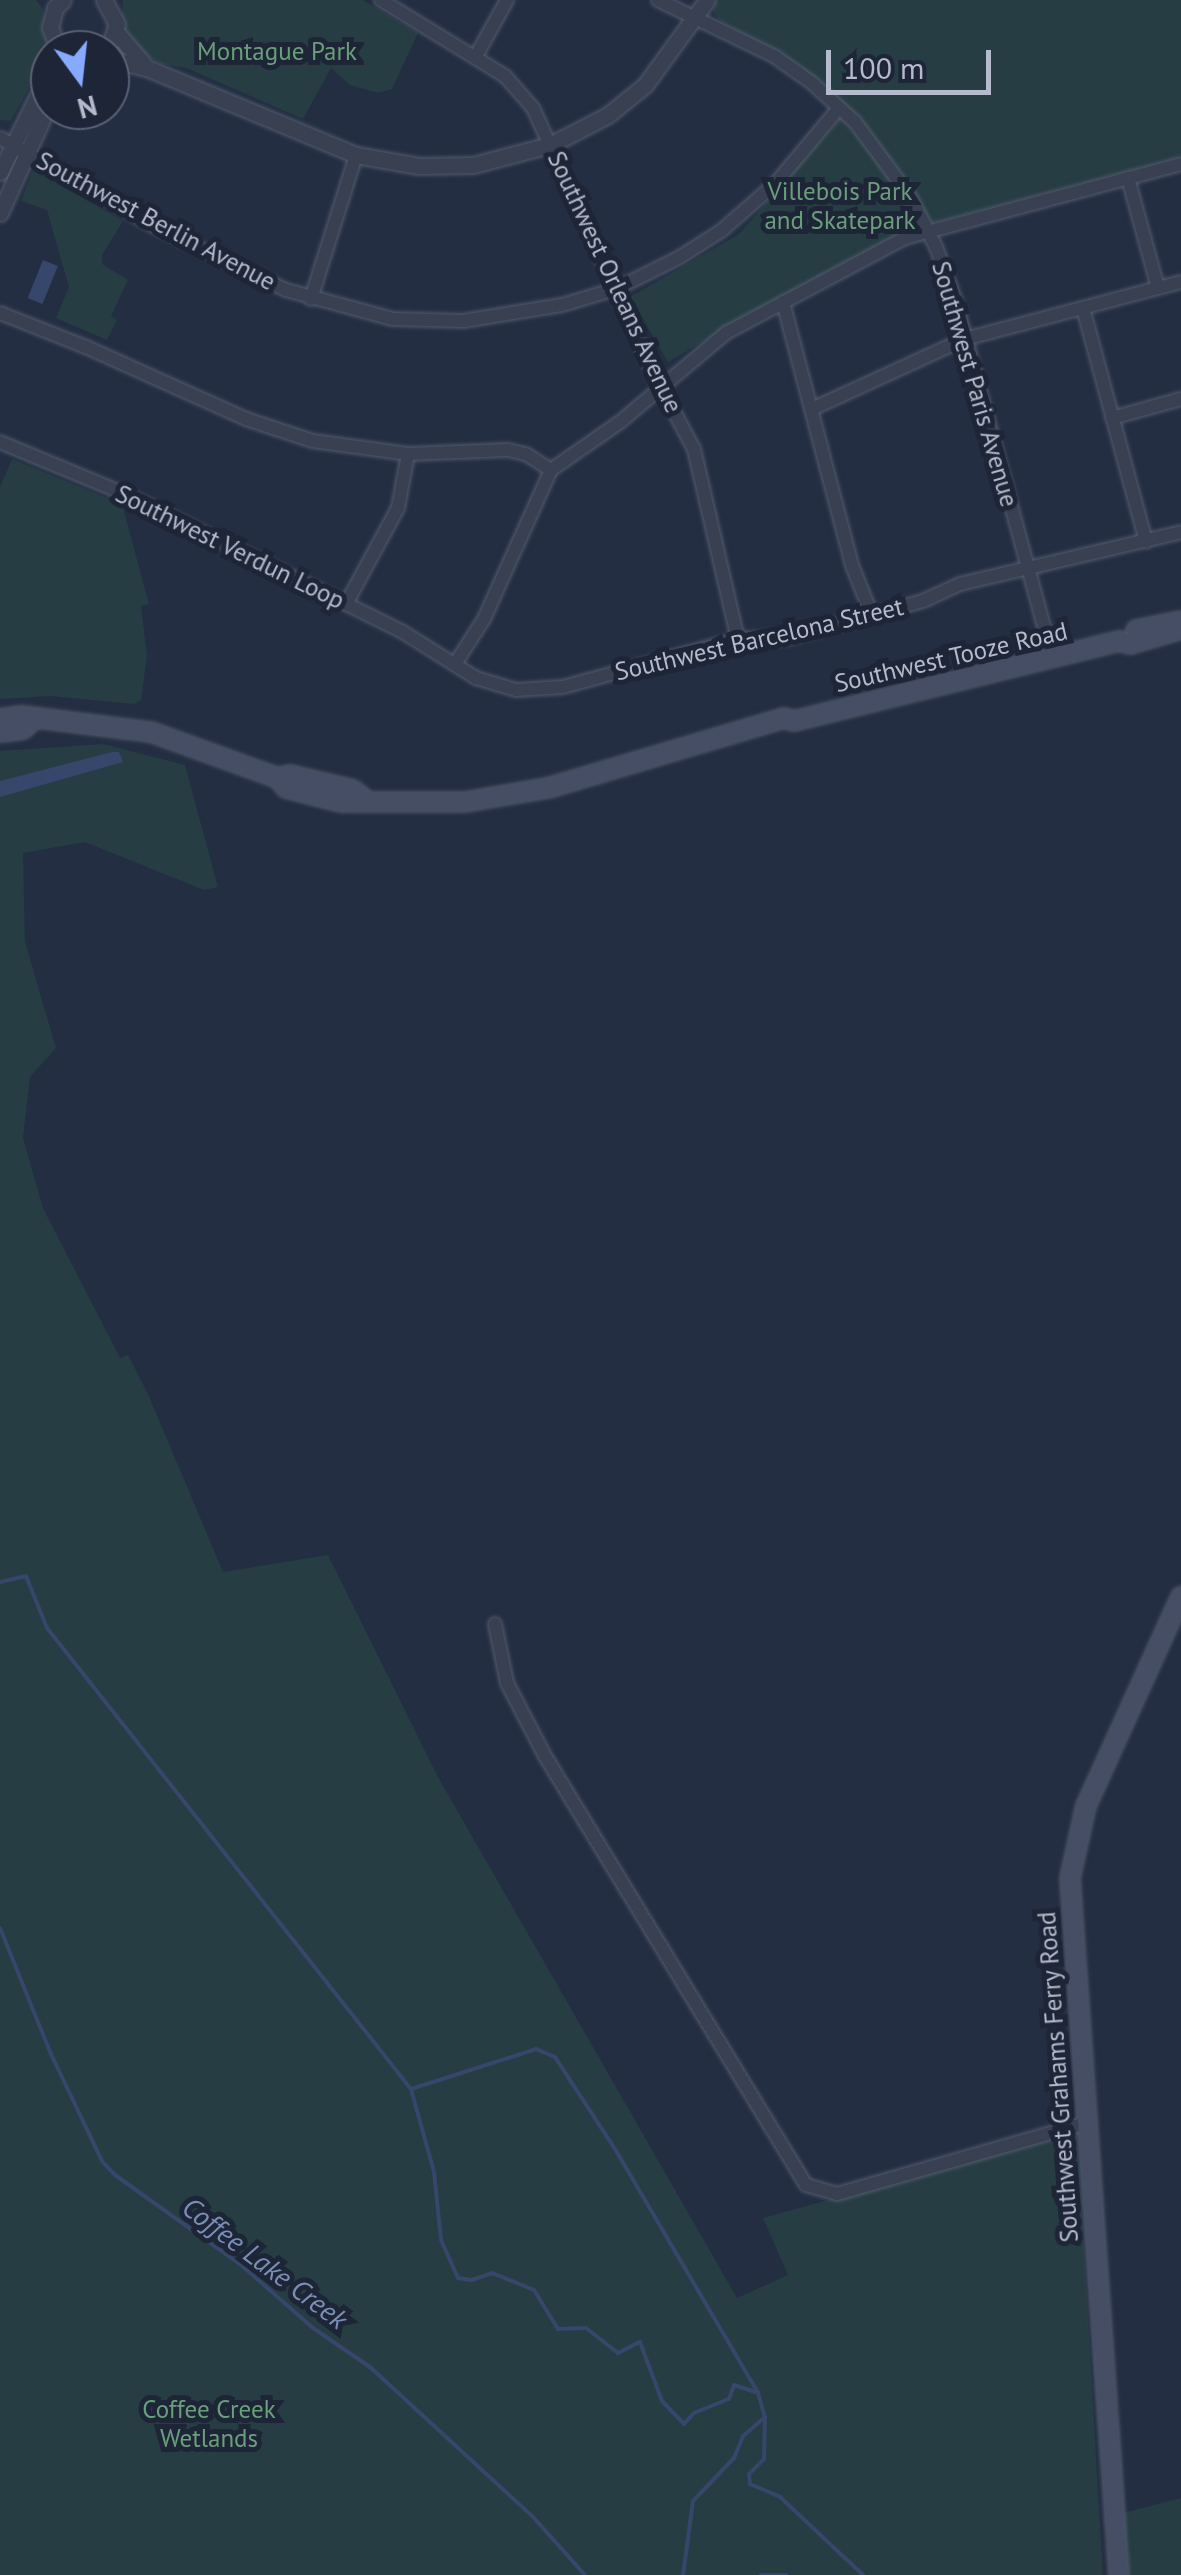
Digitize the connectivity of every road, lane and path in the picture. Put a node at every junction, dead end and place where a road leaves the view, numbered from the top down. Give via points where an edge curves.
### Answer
1 (40, 0) edge
2 (63, 0) edge
3 (104, 0) edge
4 (381, 0) edge
5 (508, 0) edge
6 (658, 0) edge
7 (707, 0) edge
8 (116, 7) edge
9 (698, 17) junction
10 (50, 19) junction
11 (53, 30) edge
12 (130, 49) edge
13 (476, 56) junction
14 (130, 64) edge
15 (147, 68) junction
16 (839, 108) junction
17 (30, 109) edge
18 (30, 125) edge
19 (12, 145) edge
20 (550, 145) junction
21 (356, 155) junction
22 (1181, 164) edge
23 (0, 172) edge
24 (1128, 178) junction
25 (0, 213) edge
26 (929, 231) junction
27 (1181, 282) edge
28 (616, 288) junction
29 (1158, 288) junction
30 (311, 298) junction
31 (783, 302) junction
32 (1082, 308) junction
33 (0, 313) edge
34 (965, 339) junction
35 (660, 387) junction
36 (1181, 399) edge
37 (814, 408) junction
38 (1112, 418) junction
39 (0, 442) edge
40 (408, 454) junction
41 (551, 470) junction
42 (1181, 532) edge
43 (1146, 542) junction
44 (1027, 566) junction
45 (346, 604) junction
46 (872, 615) junction
47 (1181, 621) edge
48 (1181, 629) edge
49 (738, 639) junction
50 (1120, 642) junction
51 (1053, 660) junction
52 (455, 664) junction
53 (0, 719) edge
54 (33, 720) junction
55 (0, 732) edge
56 (1181, 1599) edge
57 (495, 1624) dead end
58 (1086, 2124) junction
59 (1119, 2575) edge

1 - 10 street
2 - 10 street
3 - 8 street
4 - 13 street, Southwest Orleans Avenue
5 - 13 street
6 - 9 street, Southwest Paris Avenue
7 - 9 street
9 - 16 street, Southwest Paris Avenue via 774,56
9 - 20 street via 627,101
10 - 11 street
12 - 15 street
13 - 20 street, Southwest Orleans Avenue via 522,92
14 - 15 street
15 - 21 street
16 - 26 street, Southwest Paris Avenue via 882,153
16 - 28 street, Southwest Berlin Avenue via 748,209 680,258
17 - 19 street
18 - 19 street
19 - 23 street
19 - 25 street
19 - 30 street, Southwest Berlin Avenue via 200,250
20 - 21 street via 455,166
20 - 28 street, Southwest Orleans Avenue
21 - 30 street
22 - 24 street
24 - 26 street
24 - 29 street
26 - 31 street
26 - 34 street, Southwest Paris Avenue
27 - 29 street
28 - 30 street, Southwest Berlin Avenue via 463,322 393,319
28 - 35 street, Southwest Orleans Avenue
29 - 32 street
31 - 35 street via 726,333
31 - 37 street
32 - 34 street
32 - 38 street
33 - 40 street via 273,429 356,450
34 - 37 street
34 - 44 street, Southwest Paris Avenue
35 - 41 street
35 - 49 street, Southwest Orleans Avenue via 694,449
36 - 38 street
37 - 46 street via 853,568
38 - 43 street
39 - 45 street, Southwest Verdun Loop via 124,494
40 - 41 street via 508,450
40 - 45 street via 398,508
41 - 52 street via 484,619
42 - 43 street, Southwest Barcelona Street
43 - 44 street, Southwest Barcelona Street
44 - 46 street, Southwest Barcelona Street
44 - 51 street, Southwest Paris Avenue
45 - 52 street, Southwest Verdun Loop
46 - 49 street, Southwest Barcelona Street via 786,638
47 - 50 main road, Southwest Tooze Road via 1126,633
48 - 50 main road, Southwest Tooze Road
49 - 52 street, Southwest Barcelona Street via 544,690 492,685
50 - 51 main road, Southwest Tooze Road
51 - 54 main road, Southwest Tooze Road via 794,720 786,728 687,755 673,753 497,798 446,803 352,804 286,788 278,778 151,732
53 - 54 main road, Southwest Tooze Road
54 - 55 main road via 23,729
56 - 58 main road, Southwest Grahams Ferry Road via 1097,1778 1074,1850 1070,1920
57 - 58 street via 507,1683 545,1756 806,2185 837,2194
58 - 59 main road, Southwest Grahams Ferry Road

